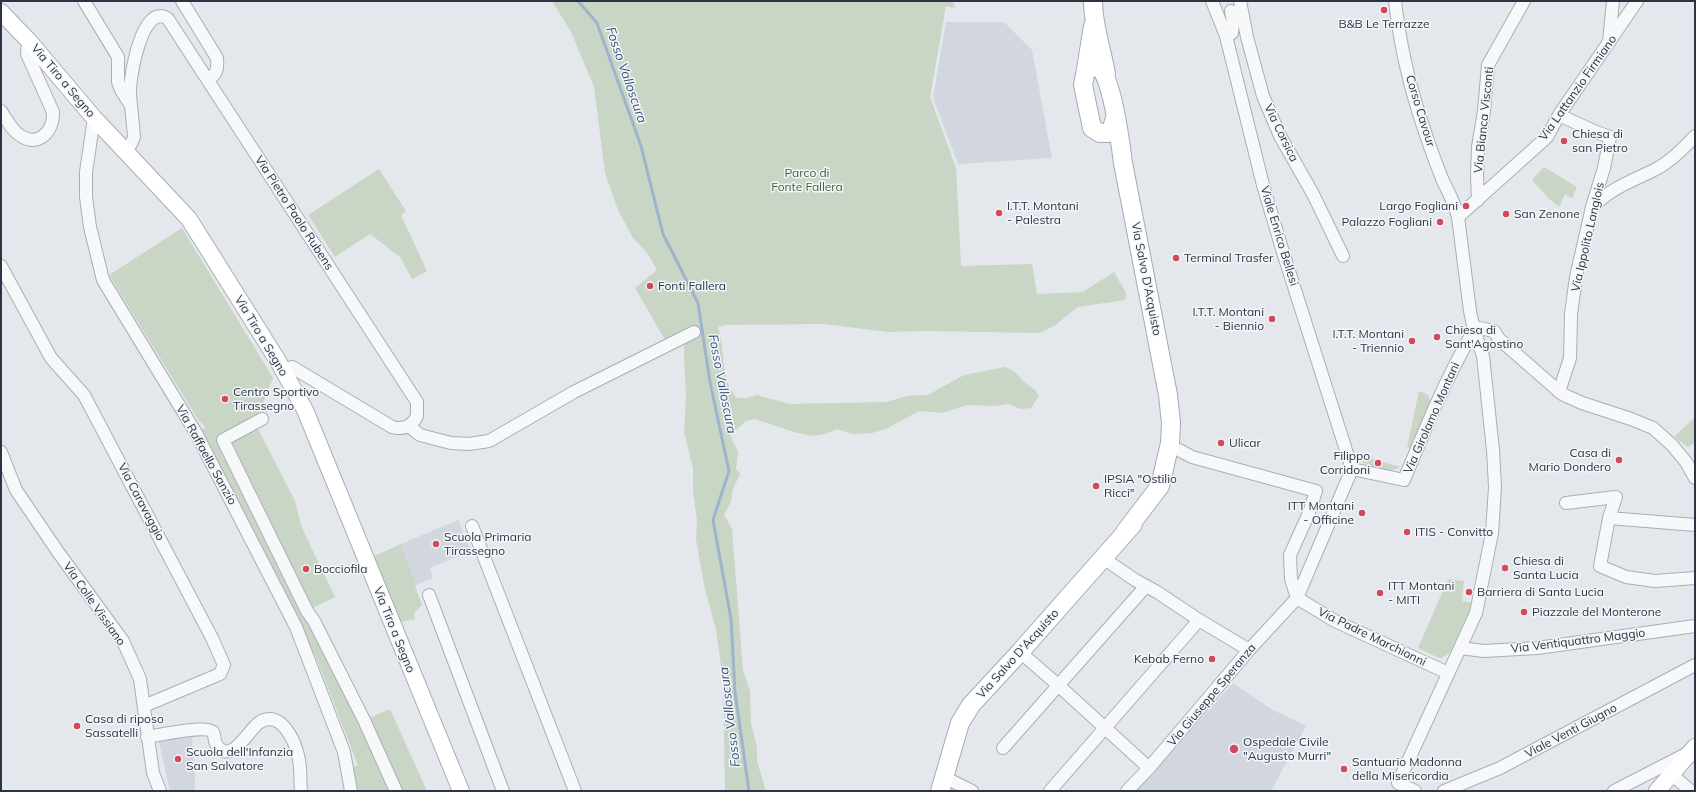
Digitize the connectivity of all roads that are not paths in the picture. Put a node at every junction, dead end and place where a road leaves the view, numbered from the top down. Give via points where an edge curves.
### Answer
1 (84, 1) edge
2 (182, 1) edge
3 (1093, 1) edge
4 (1212, 1) edge
5 (1395, 1) edge
6 (1524, 1) edge
7 (1613, 1) edge
8 (1637, 1) edge
9 (1233, 4) edge
10 (1, 12) edge
11 (1094, 21) junction
12 (1226, 36) junction
13 (28, 40) junction
14 (1608, 44) junction
15 (1086, 69) junction
16 (1106, 74) junction
17 (208, 80) junction
18 (130, 105) junction
19 (1, 112) edge
20 (1559, 115) junction
21 (94, 118) junction
22 (1115, 118) junction
23 (1092, 128) junction
24 (1695, 136) edge
25 (125, 151) junction
26 (1122, 163) junction
27 (1478, 200) junction
28 (1592, 208) junction
29 (1458, 217) junction
30 (1344, 256) dead end
31 (1, 266) edge
32 (1474, 330) junction
33 (694, 332) dead end
34 (282, 370) junction
35 (1559, 392) junction
36 (1168, 395) junction
37 (262, 419) dead end
38 (409, 426) junction
39 (1179, 450) junction
40 (1, 452) edge
41 (1352, 469) junction
42 (1695, 478) edge
43 (1566, 503) dead end
44 (1609, 518) junction
45 (1695, 525) edge
46 (472, 526) dead end
47 (1125, 532) junction
48 (1103, 558) junction
49 (1695, 578) edge
50 (1146, 586) junction
51 (428, 595) dead end
52 (1297, 598) junction
53 (1199, 620) junction
54 (1695, 626) edge
55 (1460, 648) junction
56 (1250, 650) junction
57 (1020, 652) junction
58 (1695, 666) edge
59 (1448, 673) junction
60 (1058, 684) junction
61 (144, 706) junction
62 (1105, 728) junction
63 (147, 737) junction
64 (1003, 748) dead end
65 (1693, 749) edge
66 (1149, 768) junction
67 (1671, 774) junction
68 (942, 784) edge
69 (1396, 787) edge
70 (160, 791) edge
71 (301, 791) edge
72 (351, 791) edge
73 (396, 791) edge
74 (460, 791) edge
75 (503, 791) edge
76 (575, 791) edge
77 (972, 791) edge
78 (1050, 791) edge
79 (1127, 791) edge
80 (1415, 791) edge
81 (1444, 791) edge
82 (1614, 791) edge
83 (1657, 791) edge
84 (1691, 791) edge

1 - 18 street via 118,57 118,82
2 - 17 street via 216,58 217,72
3 - 11 main road, Via Salvo D'Acquisto
4 - 12 street, Viale Enrico Bellesi
5 - 29 street, Corso Cavour via 1409,77 1424,128
6 - 27 street, Via Bianca Visconti via 1488,65 1478,147
7 - 14 street
8 - 14 street, Via Lattanzio Firmiano
9 - 12 street via 1232,33
9 - 30 street, Via Corsica via 1247,37 1263,96 1280,136
10 - 13 main road, Via Tiro a Segno
11 - 15 main road, Via Salvo D'Acquisto
11 - 16 main road, Via Salvo D'Acquisto
12 - 41 street, Viale Enrico Bellesi via 1263,185
13 - 19 street via 27,54 53,112 52,127 41,138 27,139 19,136
13 - 21 main road, Via Tiro a Segno
14 - 20 street, Via Lattanzio Firmiano
15 - 16 main road via 1097,67
15 - 23 main road, Via Salvo D'Acquisto via 1083,85
16 - 22 main road, Via Salvo D'Acquisto
17 - 18 street, Via Pietro Paolo Rubens via 167,17 155,9 146,19 139,37 131,74
17 - 38 street, Via Pietro Paolo Rubens via 417,402 417,416
18 - 25 street, Via Pietro Paolo Rubens via 134,137
20 - 27 street, Via Lattanzio Firmiano via 1547,137
20 - 28 street, Via Ippolito Langlois via 1610,136
21 - 25 main road, Via Tiro a Segno
21 - 72 street, Via Raffaello Sanzio via 86,172 86,197 90,227 103,280 196,433 296,627 342,745
22 - 23 main road via 1108,133 1100,133
22 - 26 main road, Via Salvo D'Acquisto
23 - 26 main road, Via Salvo D'Acquisto
24 - 28 street via 1681,152 1658,168 1610,192
25 - 34 main road, Via Tiro a Segno via 189,219
26 - 36 main road, Via Salvo D'Acquisto
27 - 29 street, Via Lattanzio Firmiano
28 - 35 street, Via Ippolito Langlois via 1576,277 1571,314 1570,358
29 - 32 street, Corso Cavour
31 - 61 street, Via Caravaggio via 51,358 84,395 224,665 220,674
32 - 35 street via 1479,328 1494,331 1499,339
32 - 41 street, Via Girolamo Montani via 1426,426 1404,480
32 - 55 street, Corso Cavour via 1483,356 1494,450 1494,499 1492,533 1476,613
33 - 38 street via 574,392 489,441 452,443 420,434
34 - 38 street via 292,367 392,427
34 - 74 main road, Via Tiro a Segno via 305,410
35 - 42 street via 1653,428 1672,445
36 - 39 main road, Via Salvo D'Acquisto via 1176,414 1180,435
36 - 47 main road, Via Salvo D'Acquisto via 1170,443 1160,486
37 - 73 street via 223,440 360,713
39 - 47 main road, Via Salvo D'Acquisto via 1174,471 1167,484
39 - 52 street via 1192,456 1316,491 1290,555
40 - 61 street, Via Colle Vissiano via 16,490 123,641 140,679
41 - 52 street, Via Giuseppe Speranza
43 - 44 street via 1616,497
44 - 45 street
44 - 49 street via 1600,566 1626,577 1654,581
46 - 76 street
47 - 48 main road, Via Salvo D'Acquisto
48 - 50 street
48 - 57 main road, Via Salvo D'Acquisto
50 - 53 street
50 - 60 street
51 - 75 street
52 - 56 street, Via Giuseppe Speranza
52 - 59 street, Via Padre Marchionni via 1335,621
53 - 56 street
53 - 62 street
54 - 55 street, Via Ventiquattro Maggio via 1537,648 1484,651
55 - 59 street
56 - 66 street, Via Giuseppe Speranza
57 - 60 street
57 - 68 main road, Via Salvo D'Acquisto via 971,705 960,723
58 - 81 street, Viale Venti Giugno via 1500,768
59 - 69 street
60 - 62 street
60 - 64 street
61 - 63 street, Via Colle Vissiano
62 - 66 street
62 - 78 street
63 - 70 street, Via Colle Vissiano via 153,773
63 - 71 street via 210,730 219,747 232,750 238,747 258,722 276,720 284,725 297,751
65 - 67 main road
65 - 82 street
66 - 79 street, Via Giuseppe Speranza
67 - 83 main road
67 - 84 street
68 - 77 street
69 - 80 street

